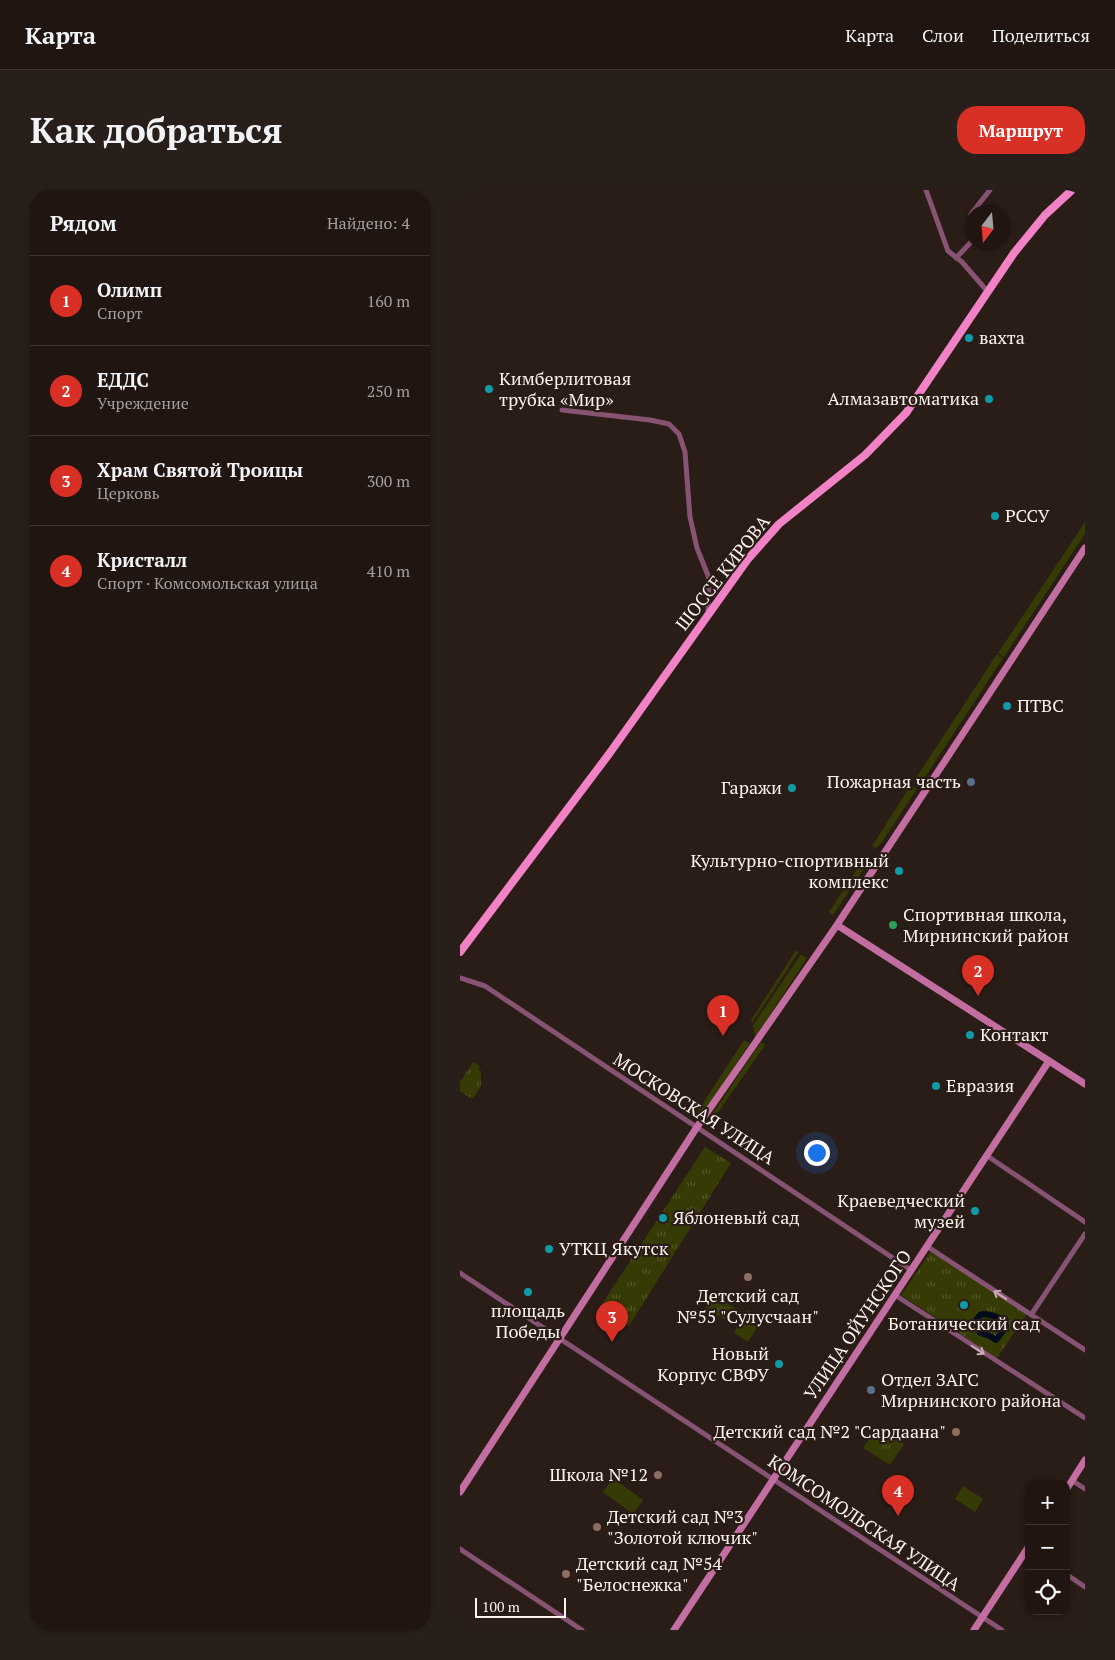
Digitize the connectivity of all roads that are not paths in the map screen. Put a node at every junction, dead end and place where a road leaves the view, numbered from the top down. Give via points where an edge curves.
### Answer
1 (926, 190) edge
2 (990, 190) edge
3 (1072, 190) edge
4 (978, 205) edge
5 (965, 248) edge
6 (956, 258) junction
7 (988, 292) junction
8 (562, 410) dead end
9 (1085, 548) edge
10 (708, 614) junction
11 (837, 925) junction
12 (460, 952) edge
13 (460, 978) edge
14 (1050, 1061) junction
15 (1085, 1084) edge
16 (697, 1127) junction
17 (986, 1156) junction
18 (1085, 1222) edge
19 (1085, 1234) edge
20 (928, 1247) junction
21 (911, 1270) junction
22 (460, 1274) edge
23 (895, 1295) junction
24 (1031, 1315) junction
25 (559, 1339) junction
26 (1085, 1350) edge
27 (1085, 1418) edge
28 (1085, 1460) edge
29 (773, 1478) junction
30 (1073, 1481) junction
31 (1070, 1485) edge
32 (1085, 1489) edge
33 (460, 1492) edge
34 (460, 1549) edge
35 (1025, 1552) edge
36 (1070, 1577) edge
37 (1085, 1586) edge
38 (982, 1617) junction
39 (582, 1630) edge
40 (674, 1630) edge
41 (974, 1630) edge
42 (1002, 1630) edge

1 - 6 street via 948,251
2 - 4 street
3 - 7 main road, ШОССЕ КИРОВА via 1023,241
5 - 6 street
6 - 7 street
7 - 10 main road, ШОССЕ КИРОВА via 906,413 865,455 774,529
8 - 10 street via 650,420 669,424 679,434 686,452 690,518 709,578
9 - 11 main road
10 - 12 main road, ШОССЕ КИРОВА via 609,754
11 - 14 main road
11 - 16 main road
13 - 16 street, МОСКОВСКАЯ УЛИЦА via 484,986
14 - 15 main road
14 - 17 main road, УЛИЦА ОЙУНСКОГО
16 - 21 street, МОСКОВСКАЯ УЛИЦА
16 - 25 main road
17 - 18 street
17 - 20 main road, УЛИЦА ОЙУНСКОГО
19 - 24 street
20 - 21 main road, УЛИЦА ОЙУНСКОГО
24 -> 20 street
21 - 23 main road, УЛИЦА ОЙУНСКОГО
22 - 25 street, КОМСОМОЛЬСКАЯ УЛИЦА
23 -> 27 street
23 - 29 main road, УЛИЦА ОЙУНСКОГО
24 - 26 street
25 - 29 street, КОМСОМОЛЬСКАЯ УЛИЦА
25 - 33 main road
28 - 30 main road
29 - 38 street, КОМСОМОЛЬСКАЯ УЛИЦА
29 - 40 main road, УЛИЦА ОЙУНСКОГО
30 - 31 main road
30 - 32 street
34 - 39 street
35 - 38 main road
36 - 37 street
38 - 41 main road
38 - 42 street, КОМСОМОЛЬСКАЯ УЛИЦА

